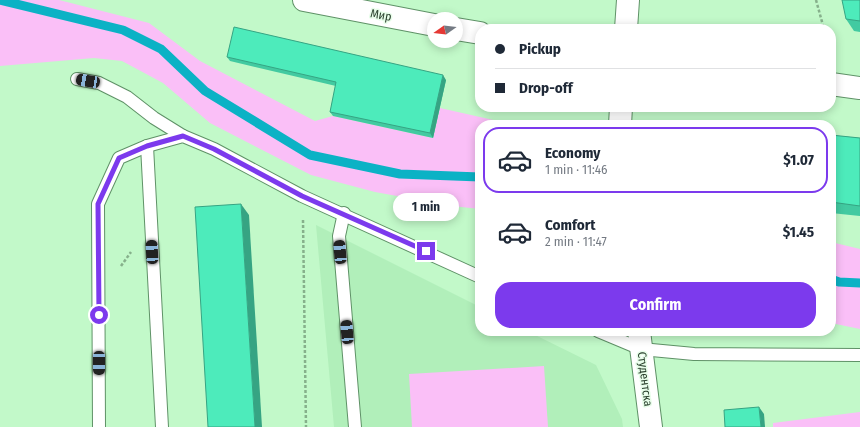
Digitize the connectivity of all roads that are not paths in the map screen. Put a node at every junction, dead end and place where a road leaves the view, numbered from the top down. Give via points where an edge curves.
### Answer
1 (304, 0) edge
2 (628, 0) edge
3 (427, 24) edge
4 (626, 24) edge
5 (463, 30) edge
6 (475, 32) edge
7 (77, 79) dead end
8 (836, 85) edge
9 (860, 88) edge
10 (183, 136) junction
11 (147, 146) junction
12 (344, 213) junction
13 (475, 275) edge
14 (621, 336) edge
15 (640, 340) edge
16 (860, 355) edge
17 (99, 427) edge
18 (162, 427) edge
19 (355, 427) edge
20 (651, 427) edge

1 - 3 street, Мир
2 - 4 street
5 - 6 street
7 - 10 lane via 99,83 128,97 154,118
8 - 9 street
10 - 11 lane
10 - 12 lane via 214,149 302,196
11 - 17 lane via 119,158 98,204
11 - 18 lane
12 - 13 lane
12 - 19 lane via 339,236
14 - 15 lane
15 - 16 lane via 694,354
15 - 20 street, Студентска

